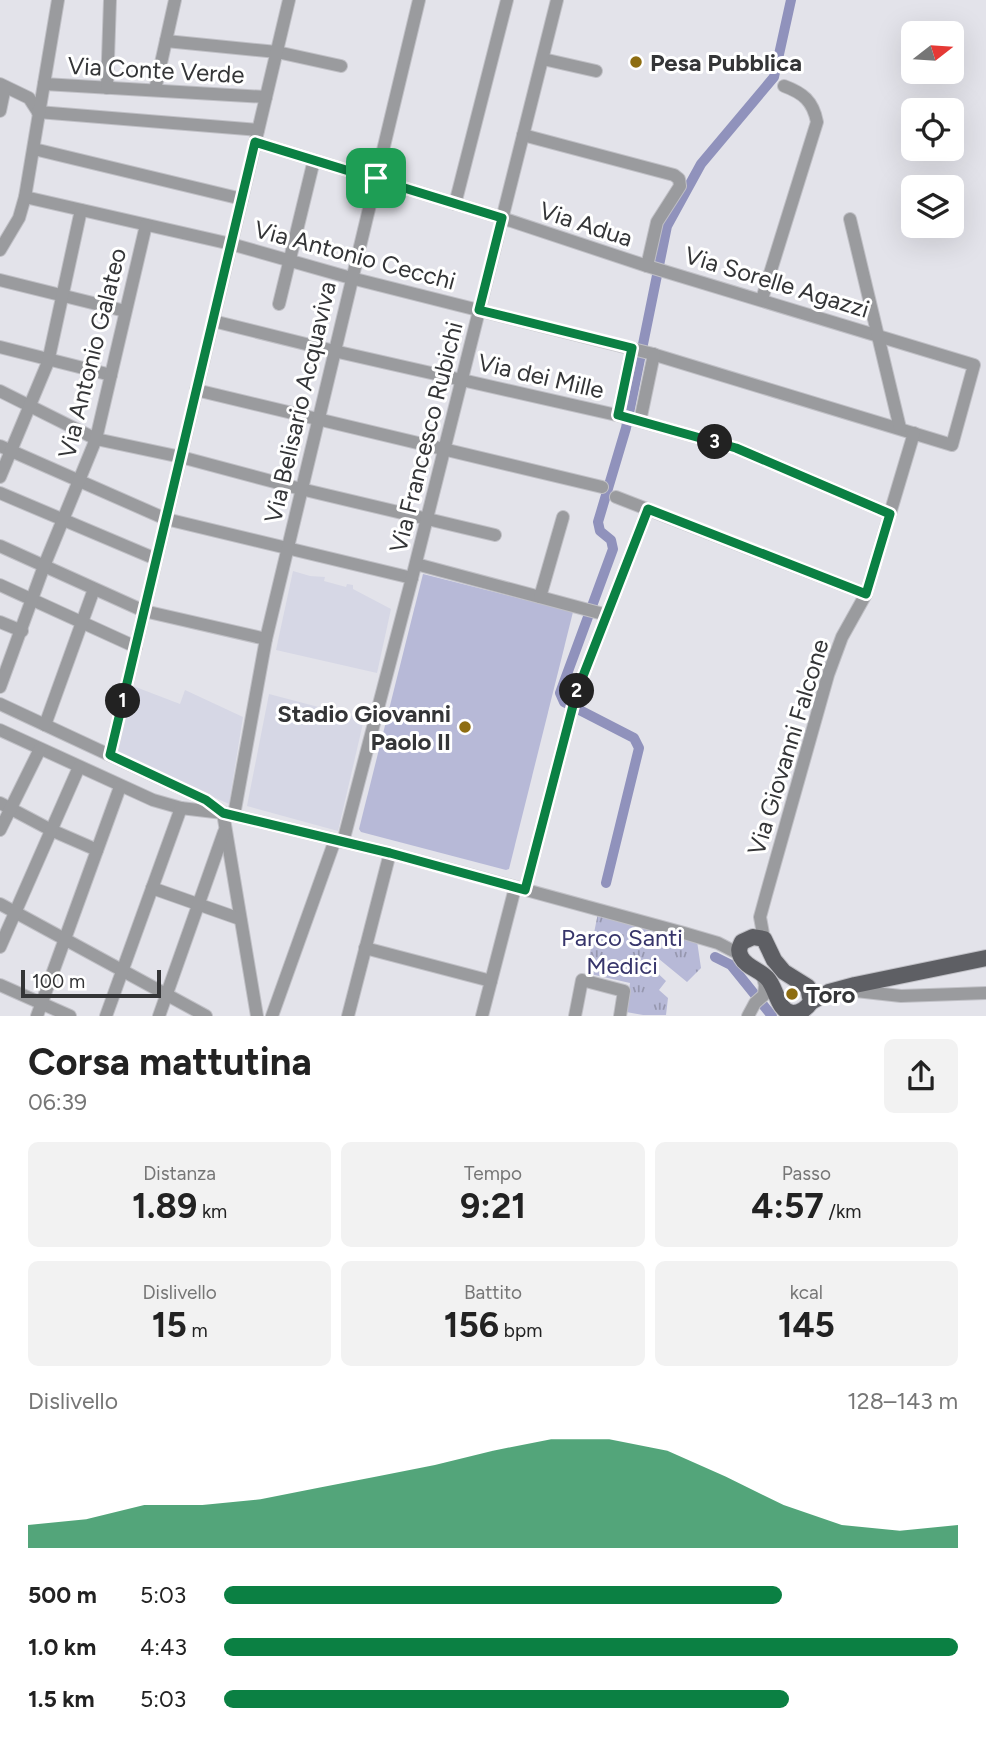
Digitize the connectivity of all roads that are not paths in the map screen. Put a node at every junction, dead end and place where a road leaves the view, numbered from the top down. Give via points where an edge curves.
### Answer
1 (58, 0) edge
2 (110, 0) edge
3 (176, 0) edge
4 (289, 0) edge
5 (419, 0) edge
6 (508, 0) edge
7 (557, 0) edge
8 (166, 41) junction
9 (276, 52) junction
10 (543, 59) junction
11 (341, 66) dead end
12 (596, 71) dead end
13 (44, 84) junction
14 (3, 85) edge
15 (785, 86) dead end
16 (107, 88) junction
17 (155, 90) junction
18 (266, 97) junction
19 (0, 111) edge
20 (38, 112) junction
21 (523, 135) junction
22 (256, 136) junction
23 (34, 149) junction
24 (314, 160) junction
25 (376, 178) junction
26 (25, 197) junction
27 (242, 199) junction
28 (456, 204) junction
29 (80, 210) junction
30 (502, 218) junction
31 (850, 219) dead end
32 (146, 225) junction
33 (231, 244) junction
34 (0, 250) edge
35 (289, 260) junction
36 (654, 268) junction
37 (351, 278) junction
38 (0, 281) edge
39 (62, 296) junction
40 (762, 299) junction
41 (279, 304) dead end
42 (479, 310) junction
43 (125, 311) junction
44 (213, 321) junction
45 (878, 334) junction
46 (0, 347) edge
47 (633, 348) junction
48 (334, 351) junction
49 (652, 353) junction
50 (48, 359) junction
51 (111, 376) junction
52 (462, 379) junction
53 (196, 390) junction
54 (0, 391) edge
55 (30, 404) junction
56 (620, 416) junction
57 (319, 418) junction
58 (638, 420) junction
59 (900, 428) junction
60 (914, 433) junction
61 (96, 439) junction
62 (6, 448) edge
63 (445, 450) junction
64 (181, 457) junction
65 (0, 477) edge
66 (80, 481) junction
67 (602, 487) dead end
68 (301, 489) junction
69 (0, 493) edge
70 (617, 497) dead end
71 (648, 509) junction
72 (890, 514) junction
73 (563, 517) dead end
74 (427, 518) junction
75 (63, 519) junction
76 (166, 519) junction
77 (495, 535) dead end
78 (0, 546) edge
79 (287, 550) junction
80 (156, 559) junction
81 (416, 564) junction
82 (44, 566) junction
83 (412, 579) junction
84 (0, 585) edge
85 (94, 589) junction
86 (866, 594) junction
87 (540, 597) junction
88 (33, 600) junction
89 (144, 611) junction
90 (603, 614) junction
91 (0, 622) edge
92 (82, 622) junction
93 (22, 631) junction
94 (266, 639) junction
95 (136, 647) junction
96 (0, 687) edge
97 (0, 704) edge
98 (45, 725) junction
99 (0, 730) edge
100 (40, 749) junction
101 (110, 755) junction
102 (79, 767) junction
103 (120, 787) junction
104 (5, 805) edge
105 (181, 808) junction
106 (228, 814) junction
107 (226, 829) junction
108 (0, 830) edge
109 (51, 830) junction
110 (339, 841) junction
111 (97, 850) junction
112 (390, 853) junction
113 (152, 888) junction
114 (520, 889) junction
115 (0, 904) edge
116 (198, 904) junction
117 (15, 912) junction
118 (240, 919) junction
119 (64, 940) junction
120 (748, 943) junction
121 (0, 947) edge
122 (365, 948) junction
123 (986, 958) edge
124 (122, 970) junction
125 (762, 974) junction
126 (888, 978) junction
127 (491, 981) junction
128 (0, 985) edge
129 (848, 987) junction
130 (986, 993) edge
131 (166, 994) junction
132 (901, 996) junction
133 (801, 1007) edge
134 (39, 1009) edge
135 (70, 1016) edge
136 (106, 1016) edge
137 (159, 1016) edge
138 (206, 1016) edge
139 (257, 1016) edge
140 (272, 1016) edge
141 (348, 1016) edge
142 (482, 1016) edge
143 (575, 1016) edge
144 (620, 1016) edge
145 (748, 1016) edge

1 - 13 street
2 - 16 street
3 - 8 street
4 - 9 street
5 - 25 street, Via Belisario Acquaviva
6 - 28 street
7 - 10 street, Via Francesco Rubichi
8 - 9 street
8 - 17 street
9 - 11 street
9 - 18 street
10 - 12 street
10 - 21 street, Via Francesco Rubichi
13 - 16 street, Via Conte Verde
13 - 20 street
14 - 19 street
14 - 20 street via 29,98
15 - 40 street via 803,93 817,122
16 - 17 street, Via Conte Verde
17 - 18 street, Via Conte Verde
18 - 22 street
20 - 22 street, Via Adua
20 - 23 street
21 - 30 street, Via Francesco Rubichi
21 - 36 street via 679,179 680,186 657,222
22 - 24 street, Via Adua
22 - 27 street
23 - 26 street
23 - 27 street
24 - 25 street, Via Adua
24 - 35 street
25 - 28 street, Via Adua
25 - 37 street, Via Belisario Acquaviva
26 - 29 street, Via Antonio Cecchi
26 - 34 street via 19,218
27 - 33 street
28 - 30 street, Via Adua
29 - 32 street, Via Antonio Cecchi
29 - 39 street
30 - 36 street, Via Adua
30 - 42 street, Via Francesco Rubichi
31 - 45 street
32 - 33 street, Via Antonio Cecchi
32 - 43 street, Via Antonio Galateo
33 - 35 street, Via Antonio Cecchi
33 - 44 street
35 - 37 street, Via Antonio Cecchi
35 - 41 street
36 - 40 street, Via Sorelle Agazzi
37 - 42 street, Via Antonio Cecchi
37 - 48 street, Via Belisario Acquaviva
38 - 39 street
39 - 43 street
39 - 50 street
40 - 45 street, Via Sorelle Agazzi
42 - 47 street, Via Antonio Cecchi
42 - 52 street, Via Francesco Rubichi
43 - 51 street, Via Antonio Galateo
44 - 48 street, Via dei Mille
44 - 53 street
45 - 59 street
45 - 60 street, Via Sorelle Agazzi via 974,365 952,445
46 - 50 street
47 - 49 street, Via Antonio Cecchi
47 - 56 street
48 - 52 street, Via dei Mille
48 - 57 street, Via Belisario Acquaviva
49 - 58 street
49 - 59 street, Via Antonio Cecchi
50 - 51 street
50 - 55 street
51 - 61 street, Via Antonio Galateo
52 - 56 street, Via dei Mille
52 - 63 street, Via Francesco Rubichi
53 - 57 street
53 - 64 street
54 - 55 street
55 - 61 street
55 - 62 street
56 - 58 street, Via dei Mille
57 - 63 street
57 - 68 street, Via Belisario Acquaviva
58 - 72 street, Via dei Mille via 736,448
59 - 60 street, Via Antonio Cecchi
60 - 72 street, Via Giovanni Falcone
61 - 64 street
61 - 66 street, Via Antonio Galateo
62 - 65 street
62 - 66 street
63 - 67 street
63 - 74 street, Via Francesco Rubichi
64 - 68 street
64 - 76 street
66 - 75 street, Via Antonio Galateo
66 - 76 street
68 - 74 street
68 - 79 street, Via Belisario Acquaviva
69 - 75 street
70 - 71 street
71 - 86 street
71 - 90 street
72 - 86 street, Via Giovanni Falcone
73 - 87 street
74 - 77 street
74 - 81 street, Via Francesco Rubichi
75 - 80 street
75 - 82 street, Via Antonio Galateo
76 - 79 street
76 - 80 street
78 - 82 street
79 - 83 street
79 - 94 street, Via Belisario Acquaviva
80 - 89 street
81 - 83 street, Via Francesco Rubichi
81 - 87 street
82 - 85 street
82 - 88 street, Via Antonio Galateo
83 - 110 street, Via Francesco Rubichi
84 - 88 street
85 - 89 street
85 - 92 street
86 - 120 street, Via Giovanni Falcone via 828,675 760,916
87 - 90 street
88 - 92 street
88 - 93 street, Via Antonio Galateo
89 - 94 street
89 - 95 street
90 - 114 street
91 - 93 street
92 - 95 street
92 - 98 street
93 - 96 street, Via Antonio Galateo
94 - 106 street, Via Belisario Acquaviva
95 - 101 street
97 - 98 street
98 - 101 street
99 - 100 street
100 - 102 street
100 - 104 street
101 - 106 street
102 - 103 street
102 - 109 street
103 - 105 street
103 - 111 street
104 - 108 street
104 - 109 street
105 - 106 street
105 - 113 street
106 - 107 street
106 - 110 street
107 - 116 street
107 - 118 street
109 - 111 street
109 - 117 street
110 - 112 street
110 - 140 street, Via Francesco Rubichi
111 - 119 street
112 - 114 street
112 - 122 street
113 - 116 street
113 - 124 street
114 - 120 street via 718,943
114 - 127 street
115 - 117 street
116 - 118 street
116 - 131 street
117 - 119 street
117 - 121 street
118 - 139 street
119 - 124 street
119 - 134 street
120 - 125 main road via 744,962
120 - 133 main road via 784,972
122 - 127 street
122 - 141 street
123 - 126 main road
124 - 131 street
124 - 136 street
125 - 133 main road via 774,987 782,1008
125 - 145 street via 765,985
126 - 129 main road
126 - 132 street
127 - 142 street
128 - 134 street
129 - 132 street
129 - 133 main road
130 - 132 street
131 - 137 street
131 - 138 street
134 - 135 street
143 - 144 street via 582,980 624,991

